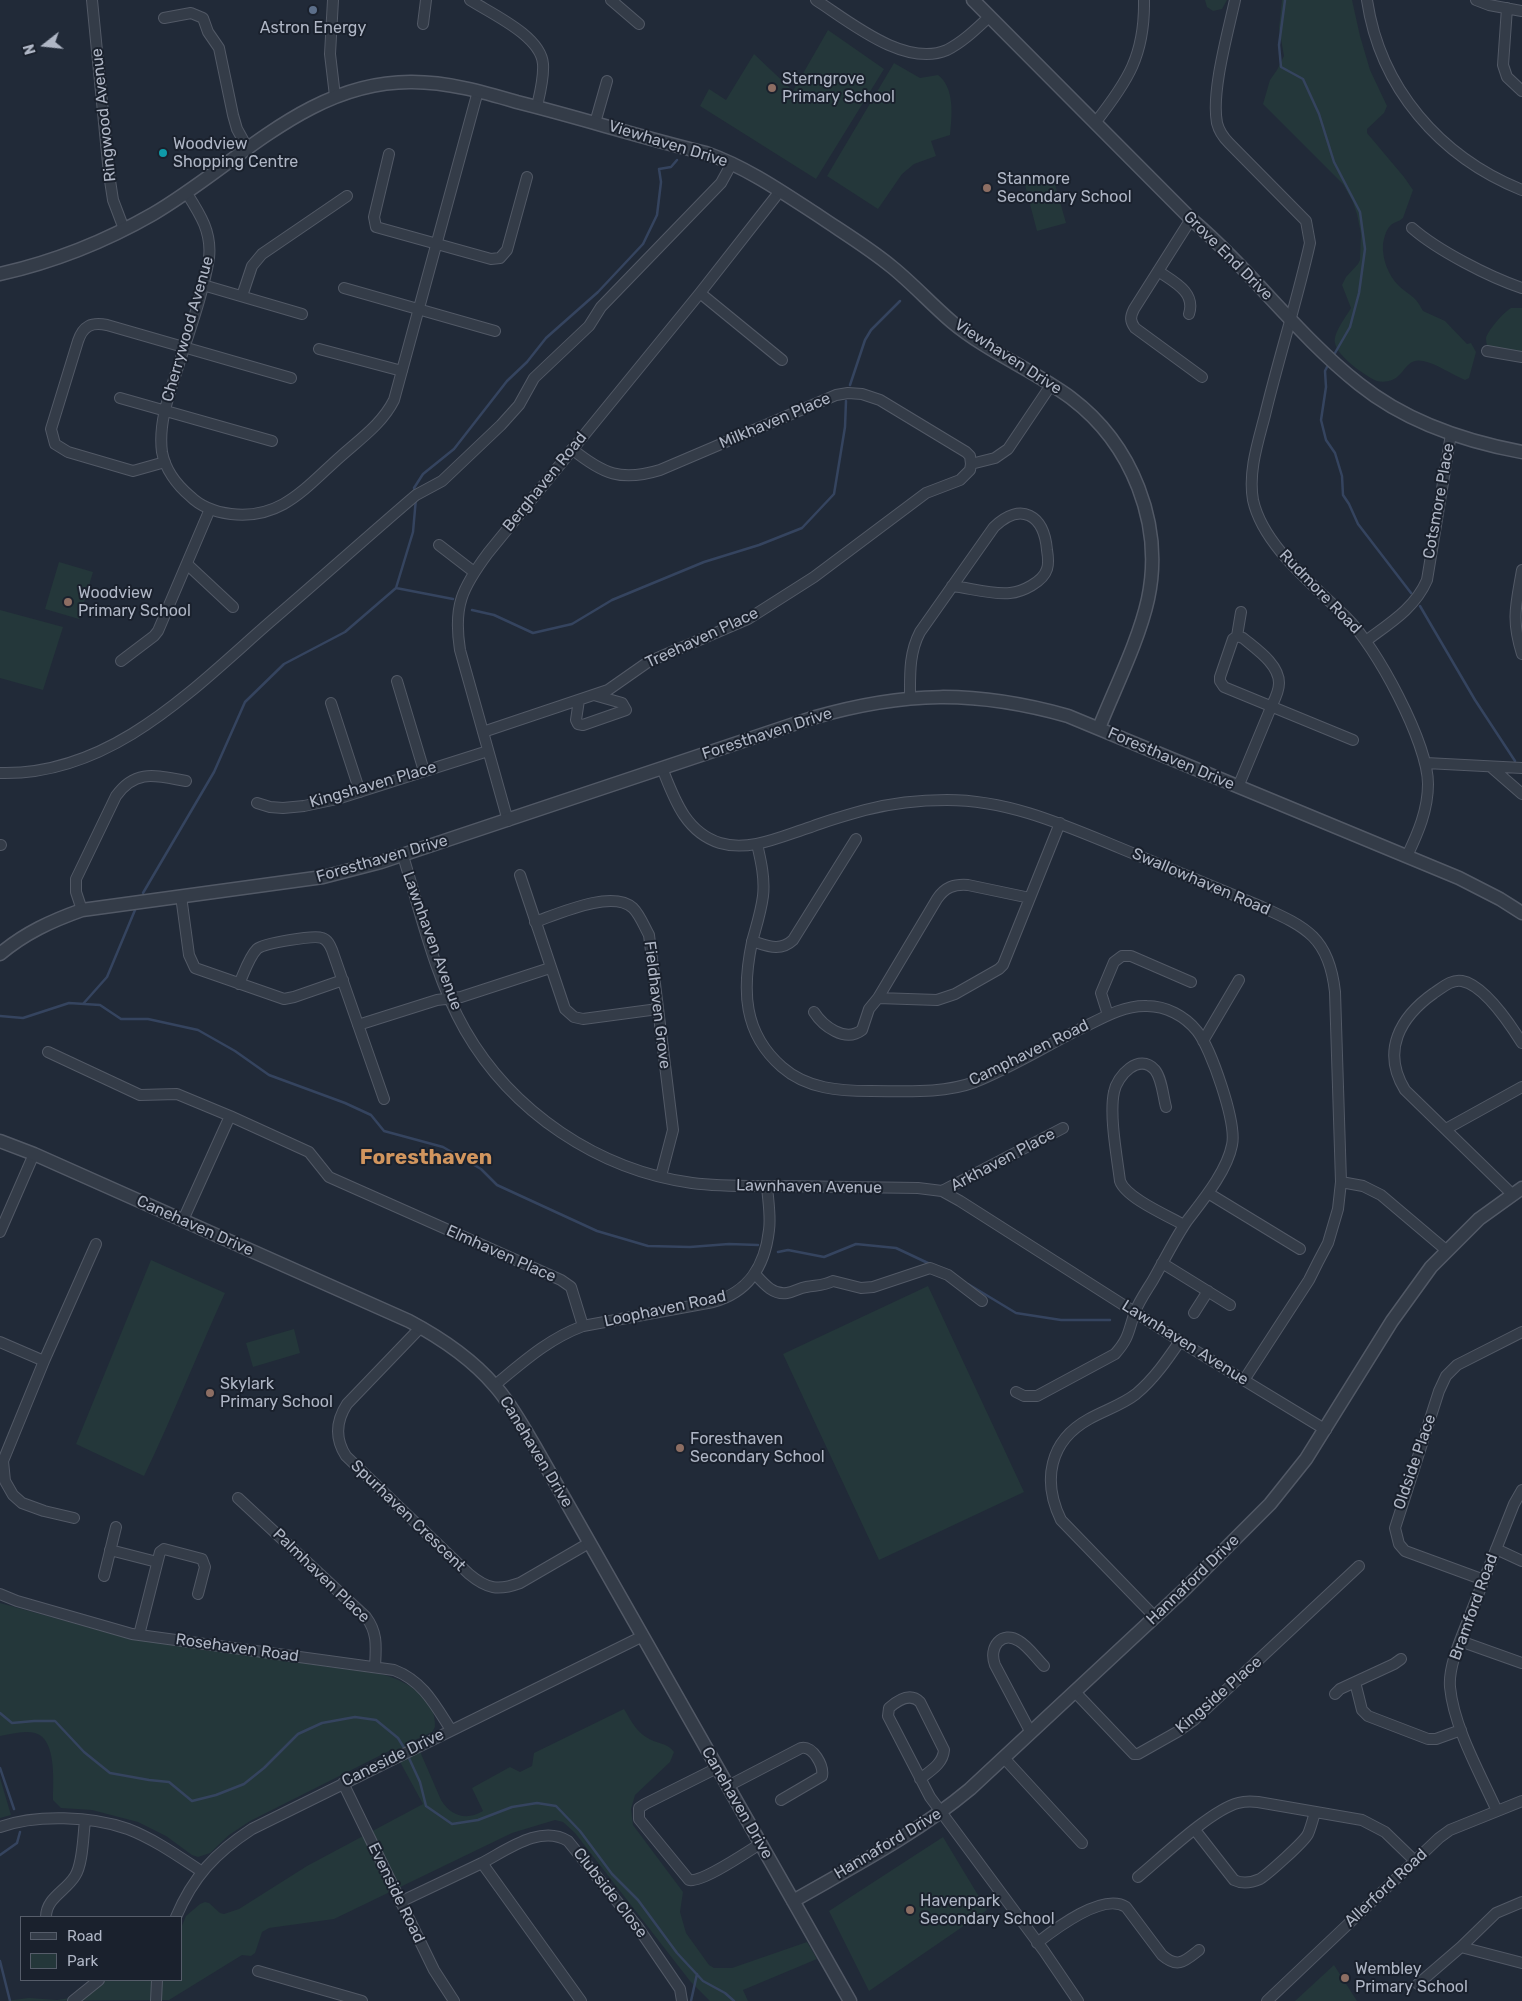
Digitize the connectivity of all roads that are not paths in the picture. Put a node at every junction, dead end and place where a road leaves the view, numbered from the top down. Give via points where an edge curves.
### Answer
1 (92, 0) edge
2 (333, 0) edge
3 (426, 0) edge
4 (470, 0) edge
5 (611, 0) edge
6 (816, 0) edge
7 (973, 0) edge
8 (1144, 0) edge
9 (1235, 0) edge
10 (1367, 0) edge
11 (1476, 0) edge
12 (1507, 8) junction
13 (1522, 11) edge
14 (988, 17) junction
15 (164, 18) dead end
16 (423, 24) dead end
17 (639, 24) dead end
18 (607, 81) dead end
19 (478, 91) junction
20 (1522, 91) edge
21 (336, 96) junction
22 (537, 106) junction
23 (595, 122) junction
24 (1095, 124) junction
25 (248, 149) junction
26 (390, 154) dead end
27 (732, 163) junction
28 (526, 177) dead end
29 (1522, 190) edge
30 (780, 191) junction
31 (186, 192) junction
32 (348, 196) dead end
33 (1191, 219) junction
34 (1412, 228) dead end
35 (124, 229) junction
36 (437, 245) junction
37 (1158, 271) junction
38 (0, 274) edge
39 (203, 285) junction
40 (344, 288) dead end
41 (1522, 288) edge
42 (700, 293) junction
43 (242, 296) junction
44 (419, 308) junction
45 (302, 314) dead end
46 (1189, 314) dead end
47 (1290, 320) junction
48 (495, 331) dead end
49 (184, 348) junction
50 (319, 349) dead end
51 (1487, 351) dead end
52 (1522, 357) edge
53 (782, 360) dead end
54 (402, 371) junction
55 (1202, 377) dead end
56 (291, 378) dead end
57 (1051, 385) junction
58 (120, 398) dead end
59 (164, 411) junction
60 (1451, 434) junction
61 (272, 441) dead end
62 (572, 449) junction
63 (1522, 452) edge
64 (165, 462) junction
65 (971, 462) junction
66 (210, 510) junction
67 (439, 545) dead end
68 (188, 565) junction
69 (1522, 570) edge
70 (474, 572) junction
71 (952, 586) junction
72 (232, 607) dead end
73 (1241, 612) dead end
74 (1237, 636) junction
75 (1367, 640) junction
76 (1522, 654) edge
77 (121, 661) dead end
78 (397, 681) dead end
79 (594, 696) junction
80 (910, 698) junction
81 (579, 700) junction
82 (331, 703) dead end
83 (1272, 705) junction
84 (1099, 728) junction
85 (483, 732) junction
86 (1353, 740) dead end
87 (488, 750) junction
88 (1426, 763) junction
89 (1491, 766) junction
90 (662, 768) junction
91 (1522, 768) edge
92 (424, 771) junction
93 (0, 773) edge
94 (186, 781) dead end
95 (1238, 787) junction
96 (360, 792) junction
97 (1522, 794) edge
98 (257, 803) dead end
99 (508, 821) junction
100 (1060, 823) junction
101 (856, 839) dead end
102 (758, 844) junction
103 (402, 856) junction
104 (1407, 856) junction
105 (520, 875) dead end
106 (181, 896) junction
107 (1030, 898) junction
108 (82, 910) junction
109 (1522, 913) edge
110 (535, 922) junction
111 (752, 941) junction
112 (0, 954) edge
113 (550, 968) junction
114 (343, 980) junction
115 (1239, 980) dead end
116 (1191, 982) dead end
117 (239, 984) junction
118 (878, 998) junction
119 (451, 1000) junction
120 (658, 1009) junction
121 (814, 1012) dead end
122 (1108, 1015) junction
123 (358, 1025) junction
124 (1203, 1041) junction
125 (1522, 1043) edge
126 (48, 1052) dead end
127 (1522, 1087) edge
128 (384, 1099) dead end
129 (1166, 1107) dead end
130 (230, 1116) junction
131 (1063, 1128) dead end
132 (1446, 1129) junction
133 (0, 1141) edge
134 (34, 1154) junction
135 (661, 1176) junction
136 (1341, 1182) junction
137 (767, 1186) junction
138 (942, 1191) junction
139 (1517, 1191) edge
140 (1208, 1193) junction
141 (183, 1220) junction
142 (1184, 1226) junction
143 (0, 1232) edge
144 (96, 1244) dead end
145 (1300, 1249) dead end
146 (1446, 1250) junction
147 (1162, 1263) junction
148 (755, 1274) junction
149 (1208, 1291) junction
150 (982, 1301) dead end
151 (1230, 1305) dead end
152 (1135, 1312) junction
153 (1194, 1313) dead end
154 (584, 1326) junction
155 (421, 1328) junction
156 (1522, 1332) edge
157 (1180, 1341) junction
158 (0, 1342) edge
159 (44, 1361) junction
160 (1244, 1380) junction
161 (495, 1385) junction
162 (1016, 1392) dead end
163 (1326, 1430) junction
164 (1522, 1490) edge
165 (238, 1498) dead end
166 (74, 1518) dead end
167 (116, 1526) dead end
168 (589, 1543) junction
169 (1496, 1549) junction
170 (110, 1550) junction
171 (1522, 1561) edge
172 (157, 1562) junction
173 (1359, 1566) dead end
174 (104, 1576) dead end
175 (1484, 1580) junction
176 (0, 1594) edge
177 (198, 1594) dead end
178 (1155, 1617) junction
179 (139, 1635) junction
180 (643, 1636) junction
181 (1460, 1641) junction
182 (1398, 1662) dead end
183 (1522, 1663) edge
184 (1044, 1666) dead end
185 (375, 1667) junction
186 (1355, 1682) junction
187 (1338, 1691) dead end
188 (1075, 1692) junction
189 (451, 1730) junction
190 (1461, 1730) junction
191 (1031, 1733) junction
192 (1004, 1758) junction
193 (716, 1768) junction
194 (920, 1779) junction
195 (343, 1782) junction
196 (728, 1786) junction
197 (781, 1800) dead end
198 (1522, 1801) edge
199 (1497, 1811) junction
200 (1315, 1812) junction
201 (941, 1814) junction
202 (85, 1821) junction
203 (0, 1827) edge
204 (1195, 1830) junction
205 (1082, 1843) dead end
206 (760, 1844) junction
207 (1415, 1861) junction
208 (482, 1863) junction
209 (201, 1871) junction
210 (1138, 1877) dead end
211 (793, 1901) junction
212 (400, 1902) junction
213 (1522, 1902) edge
214 (46, 1916) edge
215 (176, 1916) edge
216 (1037, 1943) junction
217 (1461, 1947) junction
218 (1199, 1950) dead end
219 (1522, 1963) edge
220 (258, 1971) dead end
221 (98, 1981) edge
222 (158, 1981) edge
223 (1418, 1984) dead end
224 (73, 2001) edge
225 (156, 2001) edge
226 (362, 2001) edge
227 (454, 2001) edge
228 (581, 2001) edge
229 (682, 2001) edge
230 (850, 2001) edge
231 (1078, 2001) edge
232 (1267, 2001) edge

1 - 35 street, Ringwood Avenue via 109,174 113,200
2 - 21 street via 330,54
3 - 16 street
4 - 22 street via 525,35 539,49 544,66
5 - 17 street
6 - 14 street via 890,46 914,54 932,54 955,46
7 - 14 street, Grove End Drive
8 - 24 street via 1142,40 1134,66
9 - 47 street, Rudmore Road via 1216,93 1217,122 1229,143 1306,221 1310,243
10 - 29 street via 1382,56 1412,108 1456,153 1500,181
11 - 12 street
12 - 13 street
12 - 20 street via 1503,65 1508,77
14 - 24 street, Grove End Drive
15 - 25 street via 192,12 203,18 208,32 220,48 237,129
18 - 23 street
19 - 21 street, Viewhaven Drive via 412,82 371,86
19 - 22 street, Viewhaven Drive
19 - 36 street, Cherrywood Avenue
21 - 25 street, Viewhaven Drive via 301,113
22 - 23 street, Viewhaven Drive
23 - 27 street, Viewhaven Drive
24 - 33 street, Grove End Drive
25 - 31 street, Viewhaven Drive
26 - 36 street via 374,217 375,225
27 - 30 street, Viewhaven Drive
27 - 93 street via 721,184 601,308 589,326 534,378 519,405 501,425 442,481 416,495 187,695 134,734 100,751 65,765
28 - 36 street via 504,255 492,259
30 - 42 street, Berghaven Road
30 - 57 street, Viewhaven Drive via 876,254 965,332
31 - 35 street, Viewhaven Drive
31 - 39 street, Cherrywood Avenue via 200,213 209,237 210,258
32 - 43 street via 262,254 252,266
33 - 37 street
33 - 47 street, Grove End Drive via 1219,243
34 - 41 street via 1438,248
35 - 38 street, Viewhaven Drive via 62,256
36 - 44 street, Cherrywood Avenue
37 - 46 street via 1188,294
37 - 55 street via 1134,309 1131,321 1135,328
39 - 43 street
39 - 49 street, Cherrywood Avenue
40 - 44 street
42 - 53 street
42 - 62 street, Berghaven Road
43 - 45 street
44 - 48 street
44 - 54 street, Cherrywood Avenue
47 - 60 street, Grove End Drive via 1360,385 1410,416
47 - 75 street, Rudmore Road via 1257,446 1252,489 1254,502 1268,536 1281,552
49 - 56 street
49 - 59 street, Cherrywood Avenue
49 - 64 street via 107,324 86,327 81,332 51,429 53,440 60,449 124,469 138,471
50 - 54 street
51 - 52 street
54 - 66 street, Cherrywood Avenue via 394,400 385,416 289,501 275,509 252,515
57 - 65 street via 1008,450 995,458
57 - 84 street, Viewhaven Drive via 1085,409 1111,436 1136,482 1148,521 1152,558 1143,620
58 - 59 street, Cherrywood Avenue
59 - 61 street
59 - 64 street, Cherrywood Avenue via 161,441
60 - 63 street, Grove End Drive
60 - 75 street, Cotsmore Place via 1424,588 1403,614
62 - 65 street, Milkhaven Place via 612,474 624,477 647,474 836,395 848,393 880,400 966,452
62 - 70 street, Berghaven Road
64 - 66 street, Cherrywood Avenue via 182,490
65 - 79 street, Treehaven Place via 970,470 960,480 926,493 814,577 748,619 667,652
66 - 68 street
67 - 70 street
68 - 72 street
68 - 77 street via 158,631
69 - 76 street via 1514,619
70 - 85 street, Berghaven Road via 459,604 457,632
71 - 71 street via 1010,593 1038,580 1048,563 1045,537 1039,524 1025,513 1000,520
71 - 80 street via 915,640 910,661
73 - 74 street
74 - 83 street via 1257,650 1275,670 1279,684
74 - 83 street via 1233,639 1221,674 1222,685
75 - 88 street, Rudmore Road via 1409,720
78 - 92 street
79 - 81 street, Treehaven Place
79 - 81 street via 622,703 626,710 578,724
80 - 84 street, Foresthaven Drive via 950,696 1002,700 1068,716
80 - 90 street, Foresthaven Drive via 826,714
81 - 85 street, Treehaven Place
82 - 96 street
83 - 86 street
83 - 95 street
84 - 95 street, Foresthaven Drive
85 - 87 street, Berghaven Road
87 - 92 street, Kingshaven Place
87 - 99 street, Berghaven Road
88 - 89 street
88 - 104 street, Rudmore Road via 1426,808
89 - 91 street
89 - 97 street
90 - 99 street, Foresthaven Drive
90 - 102 street, Swallowhaven Road via 677,806 692,826 719,843 734,846
92 - 96 street, Kingshaven Place
94 - 108 street via 145,776 131,780 120,789 76,879
95 - 104 street, Foresthaven Drive
96 - 98 street, Kingshaven Place via 304,806 283,808
99 - 103 street, Foresthaven Drive
100 - 102 street, Swallowhaven Road via 983,802 929,800 866,810
100 - 107 street
100 - 136 street, Swallowhaven Road via 1260,906 1292,921 1316,938 1330,964 1335,992
101 - 111 street via 793,940 781,948
102 - 111 street, Camphaven Road via 763,894
103 - 106 street, Foresthaven Drive via 322,877
103 - 119 street, Lawnhaven Avenue
104 - 109 street, Foresthaven Drive via 1482,889
105 - 110 street
106 - 108 street, Foresthaven Drive
106 - 117 street via 193,965
107 - 118 street via 1003,965 993,974 937,1000
107 - 118 street via 968,885 948,887 937,899
108 - 112 street, Foresthaven Drive via 26,933
110 - 113 street
110 - 120 street, Fieldhaven Grove via 610,900 625,903 641,918 649,935
111 - 122 street, Camphaven Road via 747,971 747,1005 756,1035 784,1069 800,1079 827,1088 918,1091 958,1087 991,1074
113 - 119 street
113 - 120 street via 564,1009 574,1017 583,1019
114 - 117 street via 289,999
114 - 117 street via 329,943 323,938 311,938 260,947
114 - 123 street
115 - 124 street
116 - 122 street via 1131,956 1122,956 1114,962 1101,993
118 - 121 street via 869,1009 864,1027 855,1034 848,1035 828,1027
119 - 123 street via 425,1003
119 - 135 street, Lawnhaven Avenue via 480,1053 530,1108 582,1146 631,1168
120 - 135 street, Fieldhaven Grove via 673,1130
122 - 124 street, Camphaven Road via 1137,1006 1160,1008 1182,1018
123 - 128 street
124 - 140 street, Camphaven Road via 1231,1118 1233,1133 1229,1155
125 - 132 street via 1484,995 1464,982 1452,982 1411,1012 1404,1021 1395,1046 1396,1073 1408,1094
126 - 130 street, Elmhaven Place via 140,1095 177,1094
127 - 132 street
129 - 142 street via 1155,1071 1149,1066 1135,1065 1126,1069 1114,1092 1113,1110 1120,1181 1133,1196
130 - 141 street
130 - 154 street, Elmhaven Place via 309,1152 329,1177 568,1284
131 - 138 street, Arkhaven Place
132 - 139 street
133 - 134 street, Canehaven Drive
134 - 141 street, Canehaven Drive
134 - 143 street
135 - 137 street, Lawnhaven Avenue via 710,1185
136 - 146 street via 1363,1186 1381,1195
136 - 160 street, Swallowhaven Road via 1338,1209 1328,1243 1309,1280
137 - 138 street, Lawnhaven Avenue
137 - 148 street, Loophaven Road via 770,1229
138 - 152 street, Lawnhaven Avenue
139 - 146 street, Hannaford Drive
140 - 142 street, Camphaven Road
140 - 145 street
141 - 155 street, Canehaven Drive
142 - 147 street, Camphaven Road
144 - 159 street
146 - 163 street, Hannaford Drive via 1392,1321
147 - 149 street
147 - 152 street, Camphaven Road
148 - 150 street via 768,1288 786,1293 833,1281 861,1288 873,1287 930,1268 948,1276
148 - 154 street, Loophaven Road via 749,1283 729,1298
149 - 151 street
149 - 153 street
152 - 157 street, Lawnhaven Avenue
152 - 162 street, Camphaven Road via 1127,1338 1115,1354 1037,1396
154 - 161 street, Loophaven Road via 538,1349
155 - 161 street, Canehaven Drive via 465,1357
155 - 168 street, Spurhaven Crescent via 341,1413 338,1431 341,1449 346,1456 469,1574 488,1586 508,1588 520,1583
156 - 175 street, Oldside Place via 1457,1365 1446,1376 1396,1519 1399,1544 1405,1551
157 - 160 street, Lawnhaven Avenue
157 - 178 street via 1137,1394 1089,1418 1062,1440 1055,1454 1050,1484 1061,1520
158 - 159 street
159 - 166 street via 7,1448 3,1471 8,1489 22,1503
160 - 163 street, Lawnhaven Avenue
161 - 168 street, Canehaven Drive via 534,1445
163 - 178 street, Hannaford Drive via 1270,1504
164 - 169 street, Bramford Road
165 - 185 street, Palmhaven Place via 366,1617 376,1635
167 - 170 street
168 - 180 street, Canehaven Drive
169 - 171 street
169 - 175 street, Bramford Road
170 - 172 street
170 - 174 street
172 - 177 street via 164,1549 202,1559 205,1567
172 - 179 street
173 - 188 street, Kingside Place via 1194,1720 1138,1754 1134,1754
175 - 181 street, Bramford Road
176 - 179 street, Rosehaven Road
178 - 188 street, Hannaford Drive
179 - 185 street, Rosehaven Road
180 - 189 street, Caneside Drive
180 - 193 street, Canehaven Drive
181 - 183 street
181 - 190 street, Bramford Road via 1450,1685
182 - 186 street
184 - 191 street via 1014,1638 1003,1640 992,1653 995,1665
185 - 189 street, Rosehaven Road via 402,1673 417,1682
186 - 187 street
186 - 190 street via 1360,1704 1368,1716 1428,1739
188 - 191 street, Hannaford Drive
189 - 195 street, Caneside Drive
190 - 199 street, Bramford Road
191 - 192 street, Hannaford Drive
192 - 201 street, Hannaford Drive
192 - 205 street
193 - 196 street, Canehaven Drive
193 - 206 street via 645,1804 639,1808 639,1819 693,1881
194 - 194 street via 888,1716 889,1708 910,1696 920,1702 944,1750 939,1763
194 - 201 street
195 - 209 street, Caneside Drive via 252,1829 233,1841
195 - 212 street, Evenside Road
196 - 197 street via 808,1747 822,1769 822,1776
196 - 206 street, Canehaven Drive
198 - 199 street, Allerford Road
199 - 207 street, Allerford Road via 1450,1830
200 - 204 street via 1246,1801 1226,1808
200 - 204 street via 1305,1838 1268,1873 1249,1882 1234,1880
200 - 207 street via 1372,1824 1386,1832
201 - 211 street, Hannaford Drive
201 - 216 street
202 - 203 street via 39,1820
202 - 209 street via 129,1830 169,1849
202 - 214 street via 76,1875 51,1902
204 - 210 street
206 - 211 street, Canehaven Drive
207 - 232 street, Allerford Road
208 - 212 street, Clubside Close
208 - 228 street
208 - 229 street, Clubside Close via 540,1836 551,1835 568,1841 637,1926 680,1989
209 - 215 street, Caneside Drive
211 - 230 street, Canehaven Drive
212 - 227 street, Evenside Road via 434,1970
213 - 217 street via 1496,1913
216 - 218 street via 1071,1917 1113,1903 1126,1907 1169,1961 1184,1961
216 - 231 street
217 - 219 street
217 - 223 street
220 - 226 street
221 - 224 street
222 - 225 street

